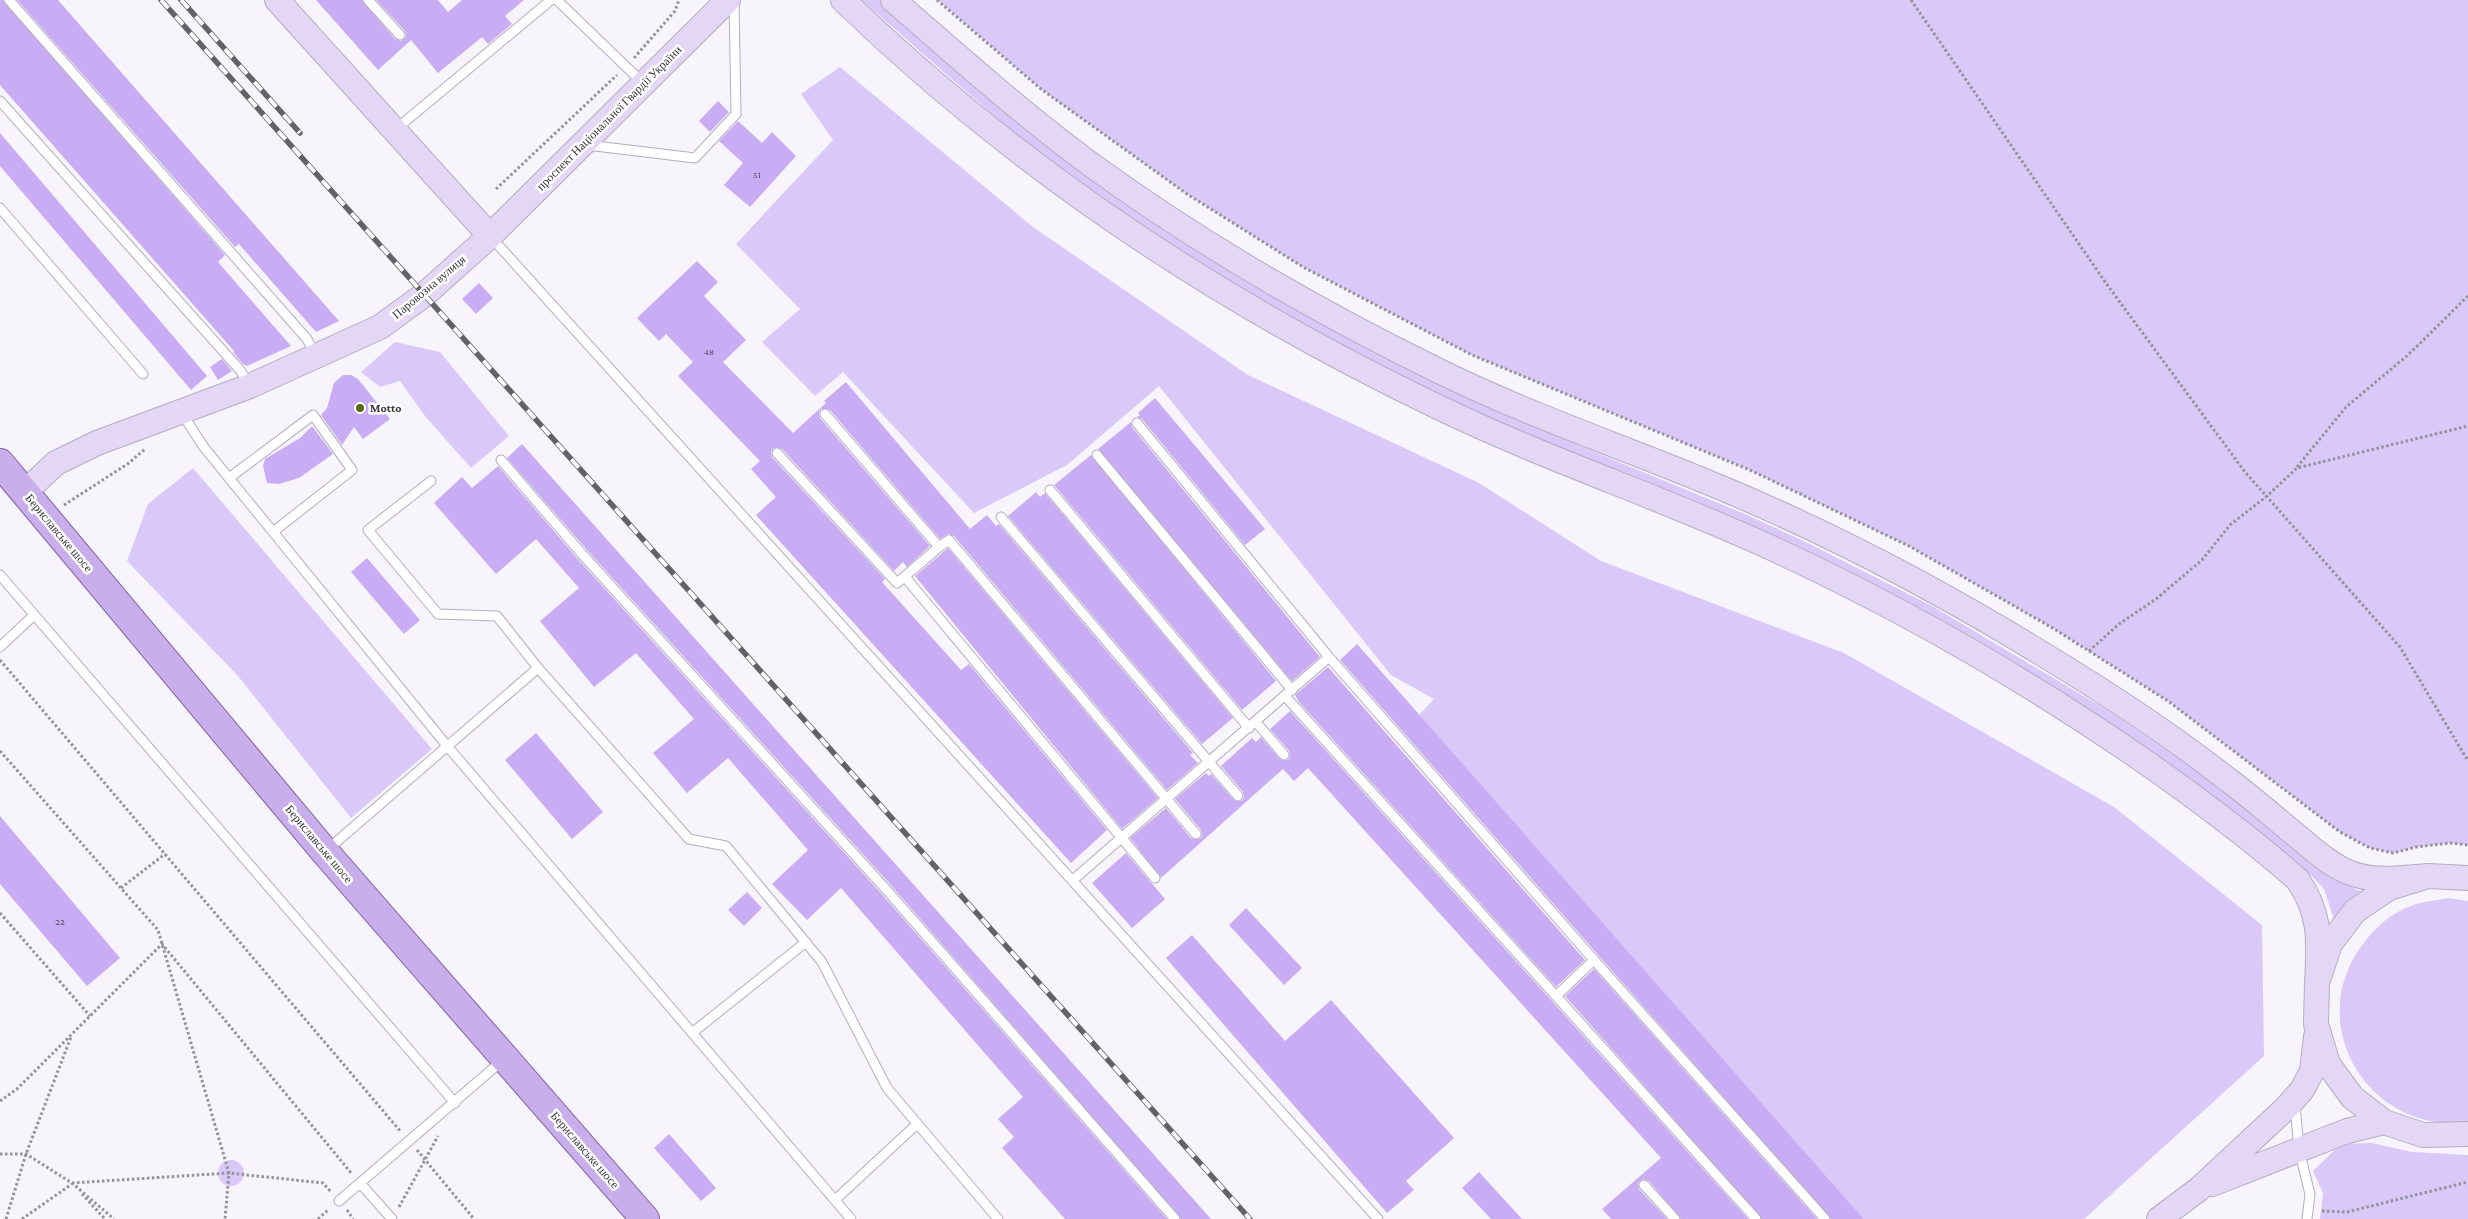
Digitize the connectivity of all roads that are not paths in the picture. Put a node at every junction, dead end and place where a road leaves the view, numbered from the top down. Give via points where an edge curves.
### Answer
1 (9, 0) edge
2 (277, 0) edge
3 (368, 0) edge
4 (551, 0) edge
5 (557, 0) edge
6 (728, 0) edge
7 (734, 0) edge
8 (843, 0) edge
9 (893, 0) edge
10 (400, 35) dead end
11 (644, 83) junction
12 (0, 101) edge
13 (394, 130) junction
14 (584, 144) junction
15 (0, 208) edge
16 (490, 236) junction
17 (316, 356) junction
18 (143, 374) dead end
19 (250, 386) junction
20 (180, 412) junction
21 (825, 414) dead end
22 (1137, 423) dead end
23 (777, 453) dead end
24 (1097, 455) dead end
25 (501, 460) dead end
26 (0, 463) edge
27 (229, 478) junction
28 (431, 481) dead end
29 (1050, 490) dead end
30 (25, 492) junction
31 (1001, 518) dead end
32 (273, 532) junction
33 (939, 547) junction
34 (0, 575) edge
35 (905, 577) junction
36 (34, 615) junction
37 (0, 647) edge
38 (1329, 657) junction
39 (538, 668) junction
40 (1288, 693) junction
41 (1252, 725) junction
42 (448, 746) junction
43 (1284, 755) dead end
44 (1208, 763) junction
45 (1238, 796) dead end
46 (1166, 800) junction
47 (1196, 834) dead end
48 (1122, 838) junction
49 (325, 852) junction
50 (2428, 876) junction
51 (1155, 878) dead end
52 (2468, 878) edge
53 (1073, 880) junction
54 (806, 942) junction
55 (1594, 960) junction
56 (2317, 983) junction
57 (1556, 996) junction
58 (2316, 1024) junction
59 (692, 1033) junction
60 (505, 1058) junction
61 (2294, 1099) junction
62 (455, 1103) junction
63 (2384, 1122) junction
64 (917, 1124) junction
65 (2468, 1134) edge
66 (2299, 1150) junction
67 (360, 1183) junction
68 (1644, 1185) dead end
69 (2199, 1189) junction
70 (835, 1200) junction
71 (339, 1201) road end
72 (2308, 1214) edge
73 (392, 1219) edge
74 (645, 1219) edge
75 (851, 1219) edge
76 (998, 1219) edge
77 (1175, 1219) edge
78 (1378, 1219) edge
79 (1675, 1219) edge
80 (1756, 1219) edge
81 (1826, 1219) edge
82 (2160, 1219) edge

1 - 17 lane via 307,339
2 - 13 street
3 - 10 lane
4 - 13 lane
5 - 11 lane
6 - 11 street, проспект Національної Гвардії України
7 - 14 lane via 736,114 695,158
8 - 56 street via 930,77 1064,186 1206,282 1294,334 1517,444 1702,517 1852,587 1922,623 2112,739 2181,787 2297,879 2316,916
9 - 50 street via 1095,167 1264,278 1444,374 1533,414 1802,522 1899,570 1996,625 2156,728 2226,778 2344,871 2384,879
11 - 14 street, проспект Національної Гвардії України
12 - 19 lane via 240,370
13 - 16 street
14 - 16 street, проспект Національної Гвардії України
15 - 18 lane
16 - 17 street, Паровозна вулиця via 424,294 380,327
16 - 53 lane
17 - 19 street, Паровозна вулиця
19 - 20 street, Паровозна вулиця
20 - 27 lane
20 - 30 street, Паровозна вулиця via 97,443 56,463
21 - 33 lane
22 - 38 lane
23 - 35 lane via 897,583
24 - 40 lane
25 - 77 lane
26 - 30 main road, Бериславське шосе
27 - 32 lane
27 - 32 lane via 313,415 352,470
28 - 39 lane via 368,530 438,614 496,616
29 - 41 lane
30 - 49 main road, Бериславське шосе
31 - 44 lane
32 - 42 lane
33 - 35 lane
33 - 46 lane via 949,540
34 - 36 lane
35 - 48 lane
36 - 37 lane
36 - 62 lane
38 - 40 lane
38 - 55 lane
39 - 42 lane
39 - 54 lane via 689,839 726,846
40 - 41 lane
40 - 57 lane
41 - 43 lane
41 - 44 lane
42 - 49 lane
42 - 59 lane
44 - 45 lane
44 - 46 lane
46 - 47 lane
46 - 48 lane
48 - 51 lane
48 - 53 lane
49 - 60 main road, Бериславське шосе
50 - 52 street
50 - 56 street via 2388,888 2355,912 2330,944
53 - 78 lane
54 - 59 lane
54 - 64 lane via 822,962 887,1088
55 - 57 lane
55 - 81 lane
56 - 58 street
57 - 80 lane
58 - 61 street via 2312,1071
58 - 63 street via 2328,1064 2352,1097
59 - 70 lane
60 - 62 lane
60 - 74 main road, Бериславське шосе
61 - 66 lane
61 - 69 street
62 - 67 lane
63 - 65 street via 2423,1135
63 - 66 street via 2347,1131
64 - 70 lane
64 - 76 lane
66 - 69 street
66 - 72 lane via 2310,1194
67 - 71 lane
67 - 73 lane
68 - 79 lane
69 - 82 street
70 - 75 lane

